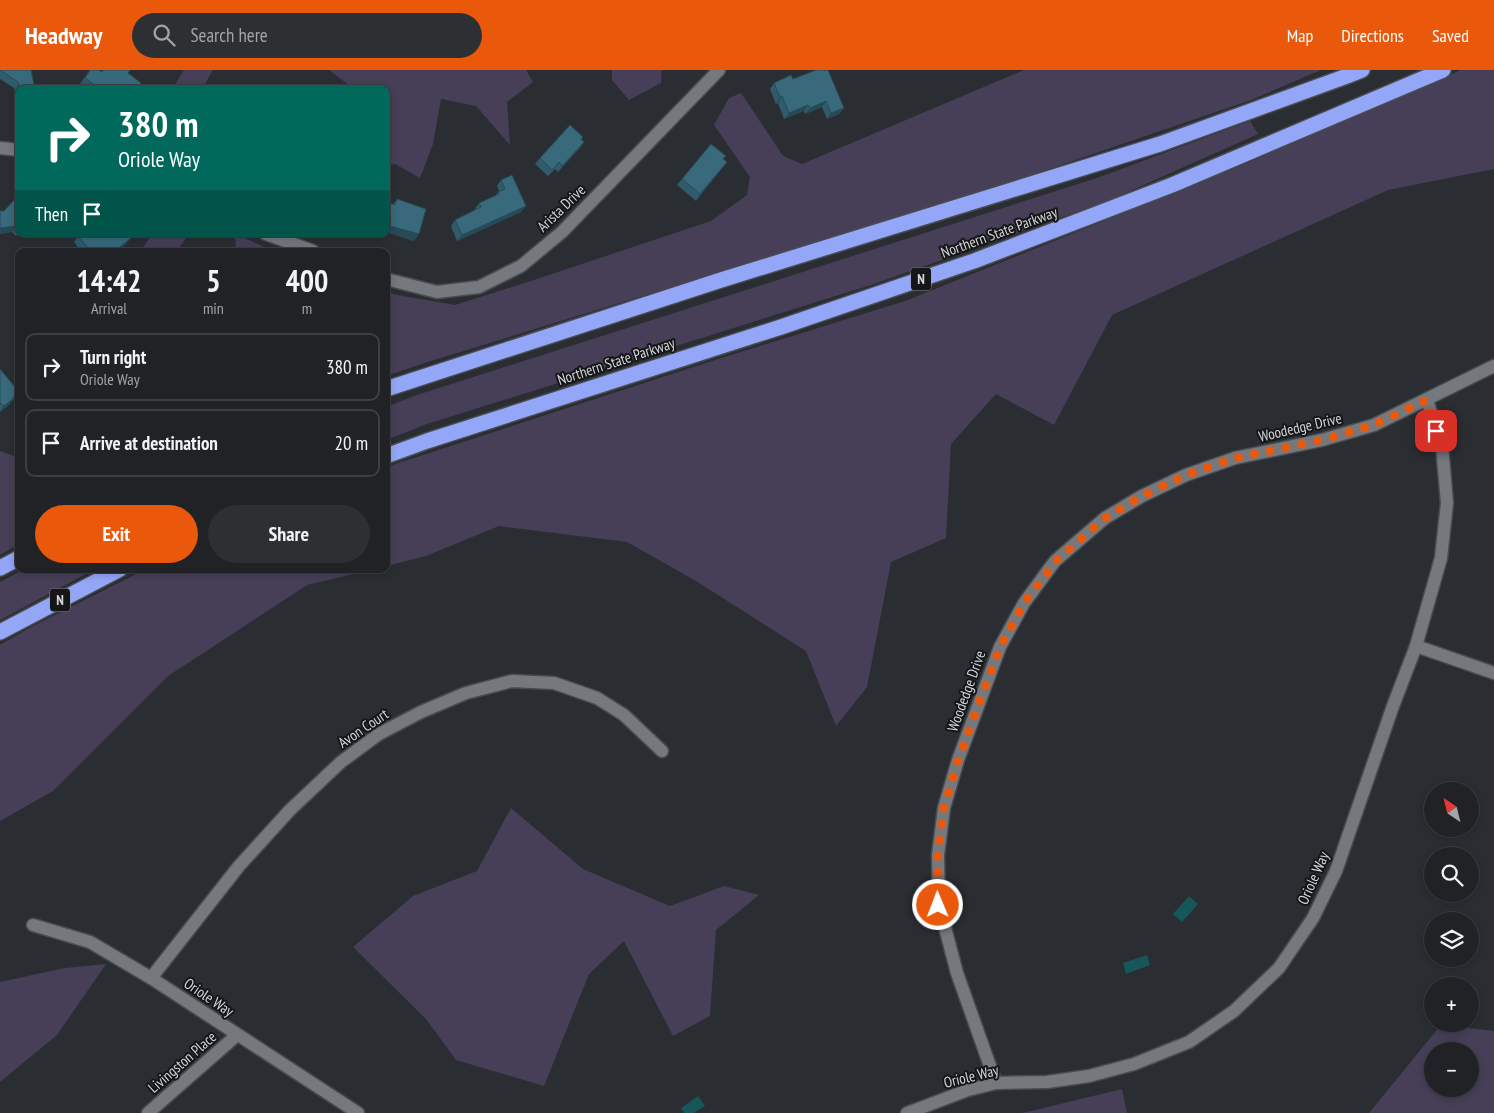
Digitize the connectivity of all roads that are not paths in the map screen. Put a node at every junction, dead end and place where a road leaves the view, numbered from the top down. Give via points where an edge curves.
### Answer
1 (719, 70) edge
2 (1362, 70) edge
3 (1443, 70) edge
4 (0, 148) edge
5 (15, 150) edge
6 (274, 237) edge
7 (304, 248) edge
8 (390, 280) edge
9 (1494, 366) edge
10 (390, 388) edge
11 (1426, 400) junction
12 (390, 455) edge
13 (15, 560) edge
14 (0, 568) edge
15 (112, 573) edge
16 (0, 632) edge
17 (1416, 646) junction
18 (1494, 673) edge
19 (662, 751) dead end
20 (33, 925) dead end
21 (151, 978) junction
22 (236, 1035) junction
23 (996, 1083) junction
24 (148, 1113) edge
25 (358, 1113) edge
26 (907, 1113) edge

1 - 8 street, Arista Drive via 562,232 521,266 479,287 437,292
2 - 10 highway via 1160,144 721,280
3 - 12 highway, Northern State Parkway / N via 1172,185 974,261
4 - 5 street
6 - 7 street
9 - 11 street, Woodedge Drive
11 - 17 street, Oriole Way via 1442,446 1447,503 1441,558
11 - 23 street, Woodedge Drive via 1374,425 1322,440 1235,458 1186,475 1142,496 1105,518 1056,561 1024,603 1000,647 958,760 944,808 938,855 938,905 957,973
13 - 14 highway
15 - 16 highway, N
17 - 18 street
17 - 23 street, Oriole Way via 1336,871 1313,918 1279,968 1234,1011 1189,1042 1134,1064 1089,1076 1047,1082
19 - 21 street, Avon Court via 624,715 597,698 554,683 512,682 466,692 379,734 342,762 290,810 239,866
20 - 21 street, Oriole Way via 90,942
21 - 22 street, Oriole Way
22 - 24 street, Livingston Place
22 - 25 street, Oriole Way
23 - 26 street, Oriole Way

